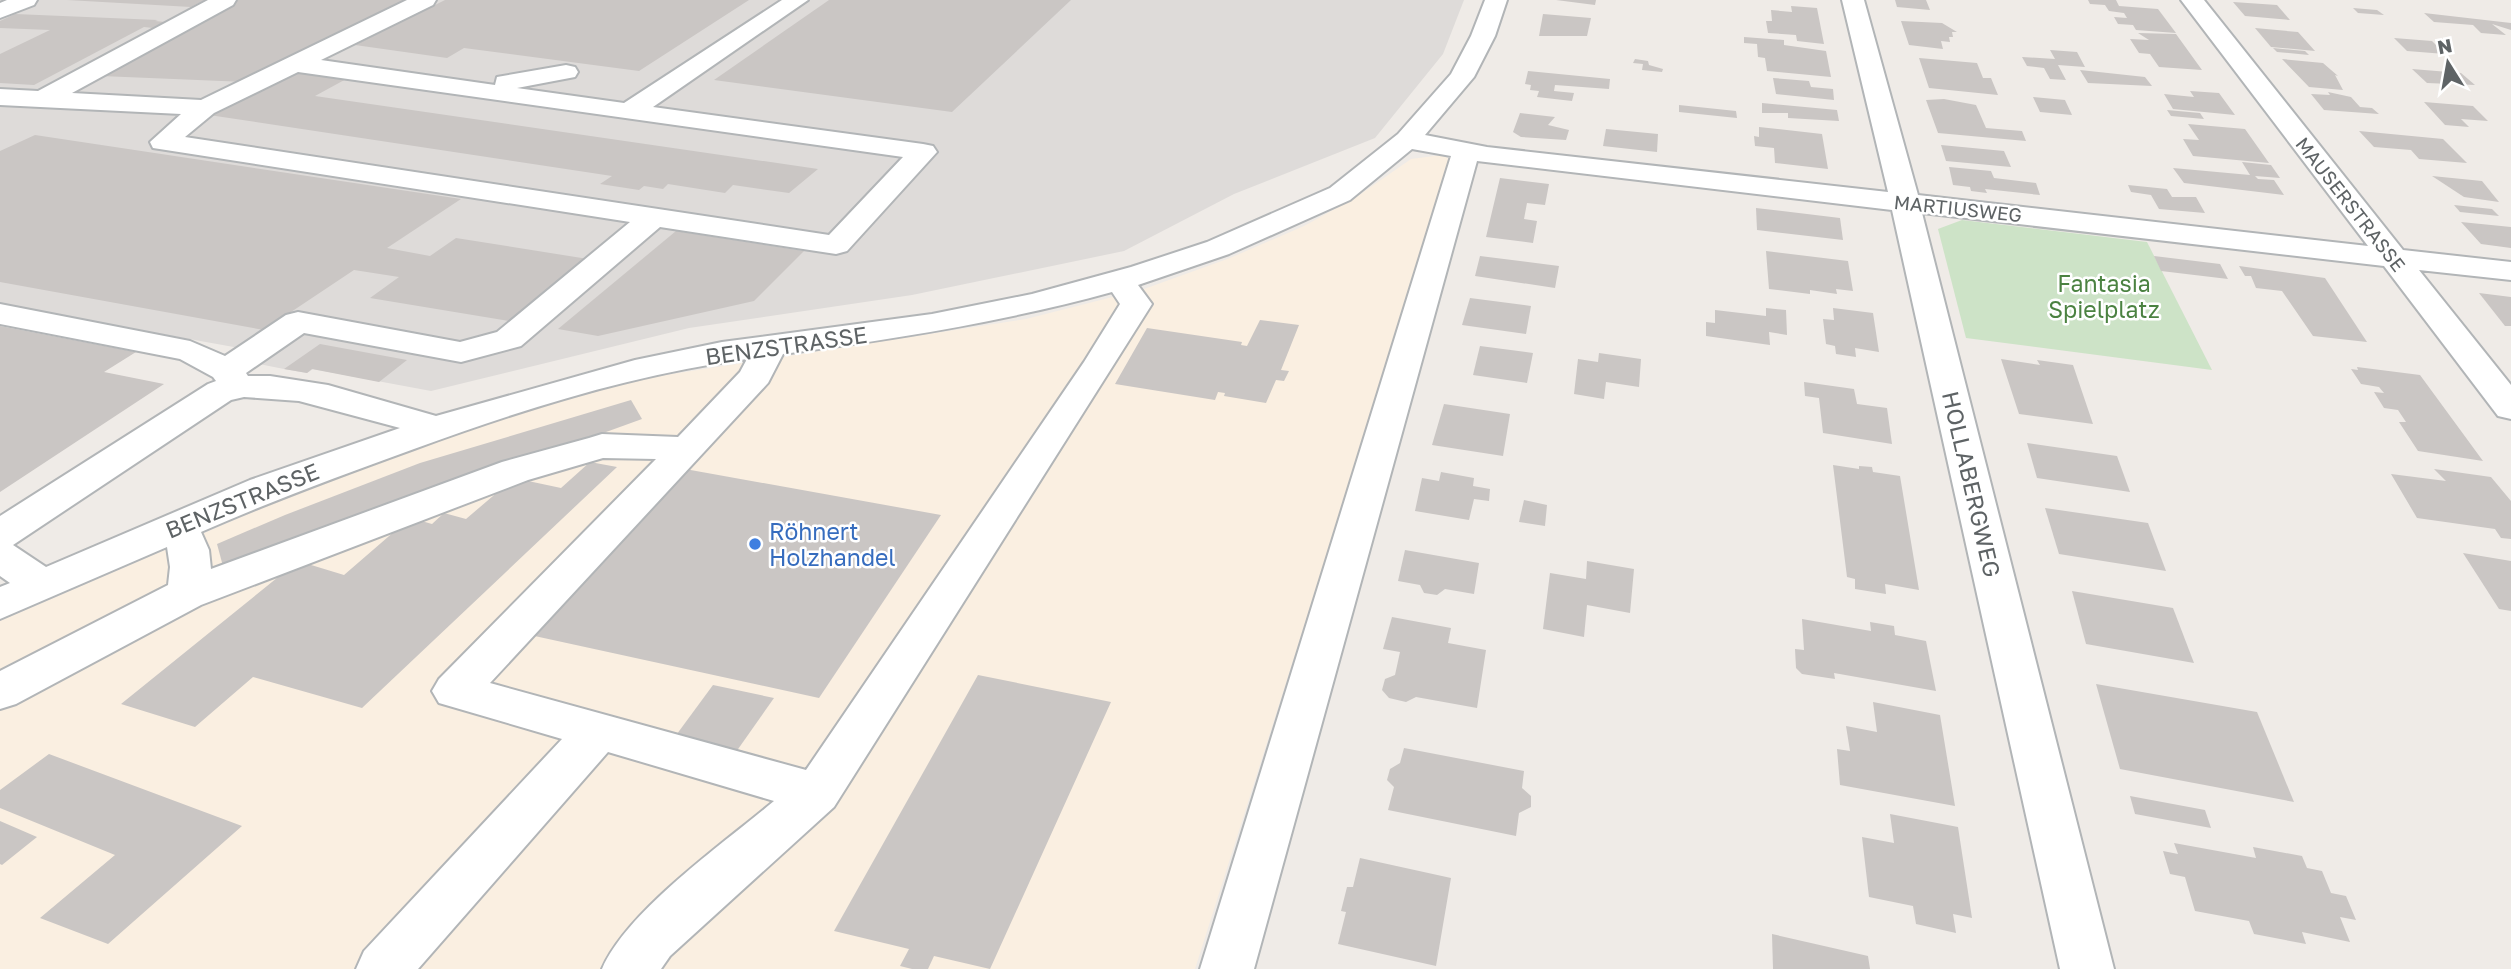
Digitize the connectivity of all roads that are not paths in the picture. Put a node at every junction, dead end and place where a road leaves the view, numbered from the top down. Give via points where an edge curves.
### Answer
1 (26, 0) edge
2 (225, 0) edge
3 (425, 0) edge
4 (797, 0) edge
5 (1496, 0) edge
6 (1853, 0) edge
7 (2192, 0) edge
8 (0, 11) edge
9 (303, 60) junction
10 (566, 72) dead end
11 (0, 97) edge
12 (43, 99) junction
13 (205, 108) junction
14 (629, 111) junction
15 (1407, 140) junction
16 (1466, 152) junction
17 (1905, 202) junction
18 (653, 217) junction
19 (2393, 257) junction
20 (2511, 271) edge
21 (1119, 280) junction
22 (0, 314) edge
23 (770, 345) junction
24 (232, 378) junction
25 (2511, 408) edge
26 (436, 428) junction
27 (688, 449) junction
28 (177, 525) junction
29 (0, 535) edge
30 (0, 555) edge
31 (41, 584) junction
32 (186, 594) junction
33 (0, 604) edge
34 (0, 692) edge
35 (597, 733) junction
36 (817, 793) junction
37 (383, 969) edge
38 (629, 969) edge
39 (1227, 969) edge
40 (2087, 969) edge

1 - 8 street
2 - 12 street
3 - 9 street
4 - 14 street
5 - 15 street, BENZSTRASSE via 1462,77
6 - 17 street, HOLLABERGWEG
7 - 19 street, MAUSERSTRASSE
9 - 10 street via 507,82
9 - 13 street
9 - 14 street
11 - 12 street
12 - 13 street
13 - 18 street via 163,142
14 - 18 street via 923,152 836,245
15 - 16 street, MARTIUSWEG
15 - 21 street, BENZSTRASSE via 1340,194 1218,248
16 - 17 street, MARTIUSWEG
16 - 39 street
17 - 19 street, MARTIUSWEG
17 - 40 street, HOLLABERGWEG
18 - 24 street via 509,339 461,352 298,322
19 - 20 street, MARTIUSWEG
19 - 25 street, MAUSERSTRASSE
21 - 23 street, BENZSTRASSE via 932,324
21 - 36 street via 1135,300 1129,315
22 - 24 street via 190,351
23 - 26 street, BENZSTRASSE via 635,370
23 - 27 street via 756,376
24 - 26 street via 364,405
24 - 29 street via 220,391
26 - 28 street, BENZSTRASSE
27 - 32 street via 602,446 515,471
27 - 35 street via 455,691
28 - 31 street, BENZSTRASSE
28 - 32 street via 191,557
30 - 31 street
31 - 33 street, BENZSTRASSE
32 - 34 street
35 - 36 street
35 - 37 street
36 - 38 street via 651,939

